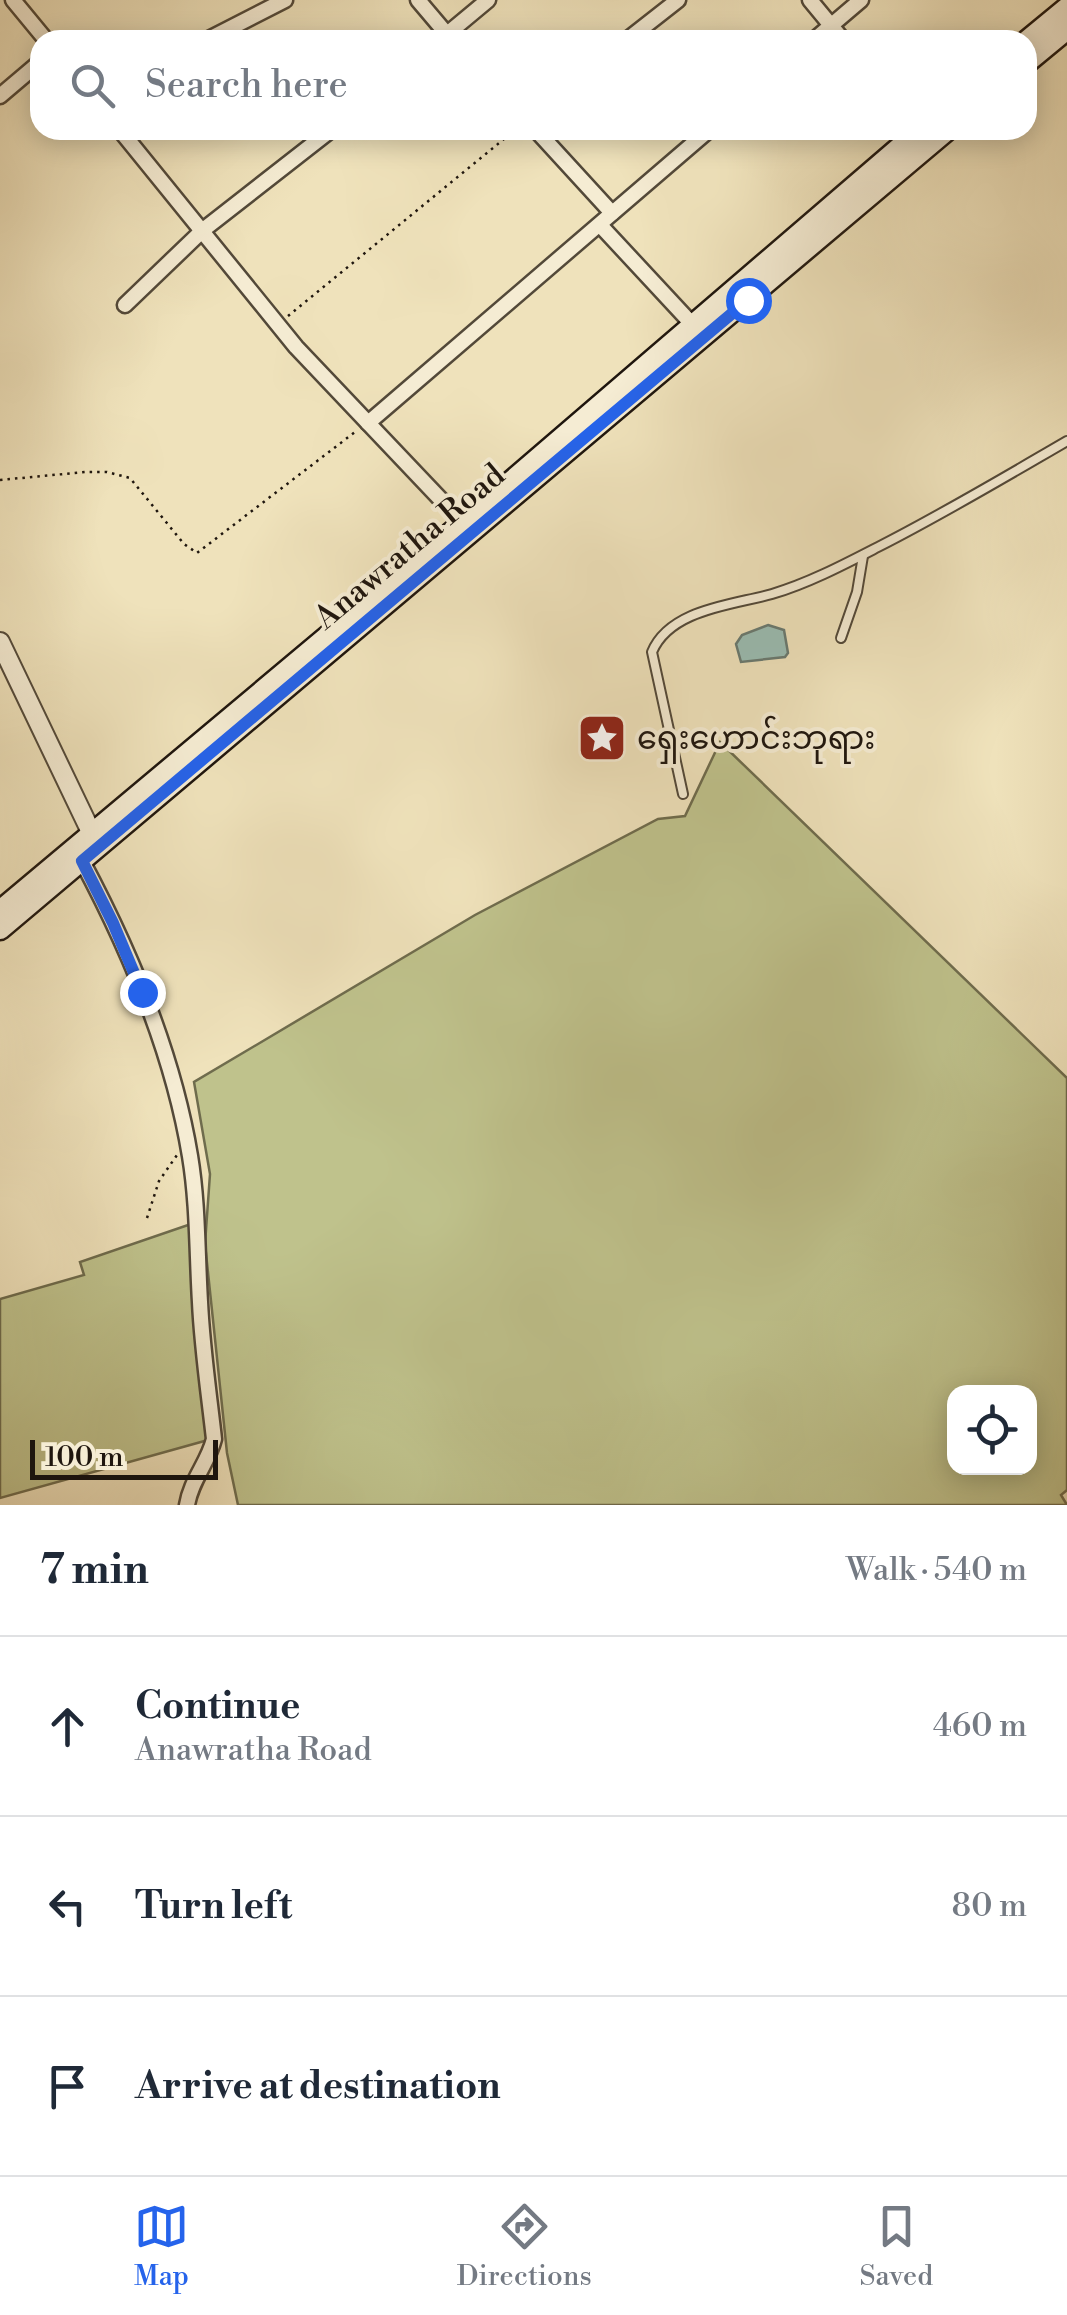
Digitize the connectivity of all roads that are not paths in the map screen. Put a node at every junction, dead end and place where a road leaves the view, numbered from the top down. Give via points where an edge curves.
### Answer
1 (13, 0) edge
2 (286, 0) edge
3 (418, 0) edge
4 (488, 0) edge
5 (678, 0) edge
6 (810, 0) edge
7 (861, 0) edge
8 (1067, 8) edge
9 (831, 26) junction
10 (1067, 28) edge
11 (38, 30) edge
12 (227, 30) edge
13 (440, 30) edge
14 (455, 30) edge
15 (640, 30) edge
16 (826, 30) edge
17 (835, 30) edge
18 (1037, 33) edge
19 (1037, 54) edge
20 (30, 70) edge
21 (0, 96) edge
22 (128, 140) edge
23 (318, 140) edge
24 (545, 140) edge
25 (697, 140) edge
26 (922, 140) edge
27 (612, 213) junction
28 (600, 225) junction
29 (203, 230) junction
30 (729, 304) junction
31 (125, 305) dead end
32 (692, 324) junction
33 (633, 386) junction
34 (368, 423) junction
35 (1067, 441) edge
36 (535, 468) junction
37 (462, 522) junction
38 (440, 551) junction
39 (863, 555) junction
40 (841, 638) dead end
41 (0, 642) edge
42 (683, 794) dead end
43 (95, 840) junction
44 (82, 861) junction
45 (0, 911) edge
46 (0, 929) edge
47 (187, 1505) edge

1 - 11 street
2 - 12 street
3 - 13 street
4 - 14 street
5 - 15 street
6 - 9 street
7 - 9 street
8 - 18 main road
9 - 16 street
9 - 17 street
10 - 19 main road
20 - 21 street
22 - 29 street
23 - 29 street
24 - 27 street
25 - 27 street
26 - 30 main road, Anawratha Road
27 - 28 street
28 - 32 street
28 - 34 street
29 - 31 street
29 - 34 street
30 - 32 main road, Anawratha Road
30 - 33 main road, Anawratha Road
32 - 33 main road, Anawratha Road
33 - 36 main road, Anawratha Road
34 - 37 street
35 - 39 lane
36 - 37 main road, Anawratha Road
36 - 38 main road, Anawratha Road
37 - 38 main road, Anawratha Road
38 - 43 main road, Anawratha Road
39 - 40 lane
39 - 42 lane via 682,621 656,641 652,652
41 - 43 street
43 - 44 main road, Anawratha Road
43 - 45 main road, Anawratha Road
44 - 46 main road, Anawratha Road
44 - 47 street via 150,1011 187,1142 214,1439

